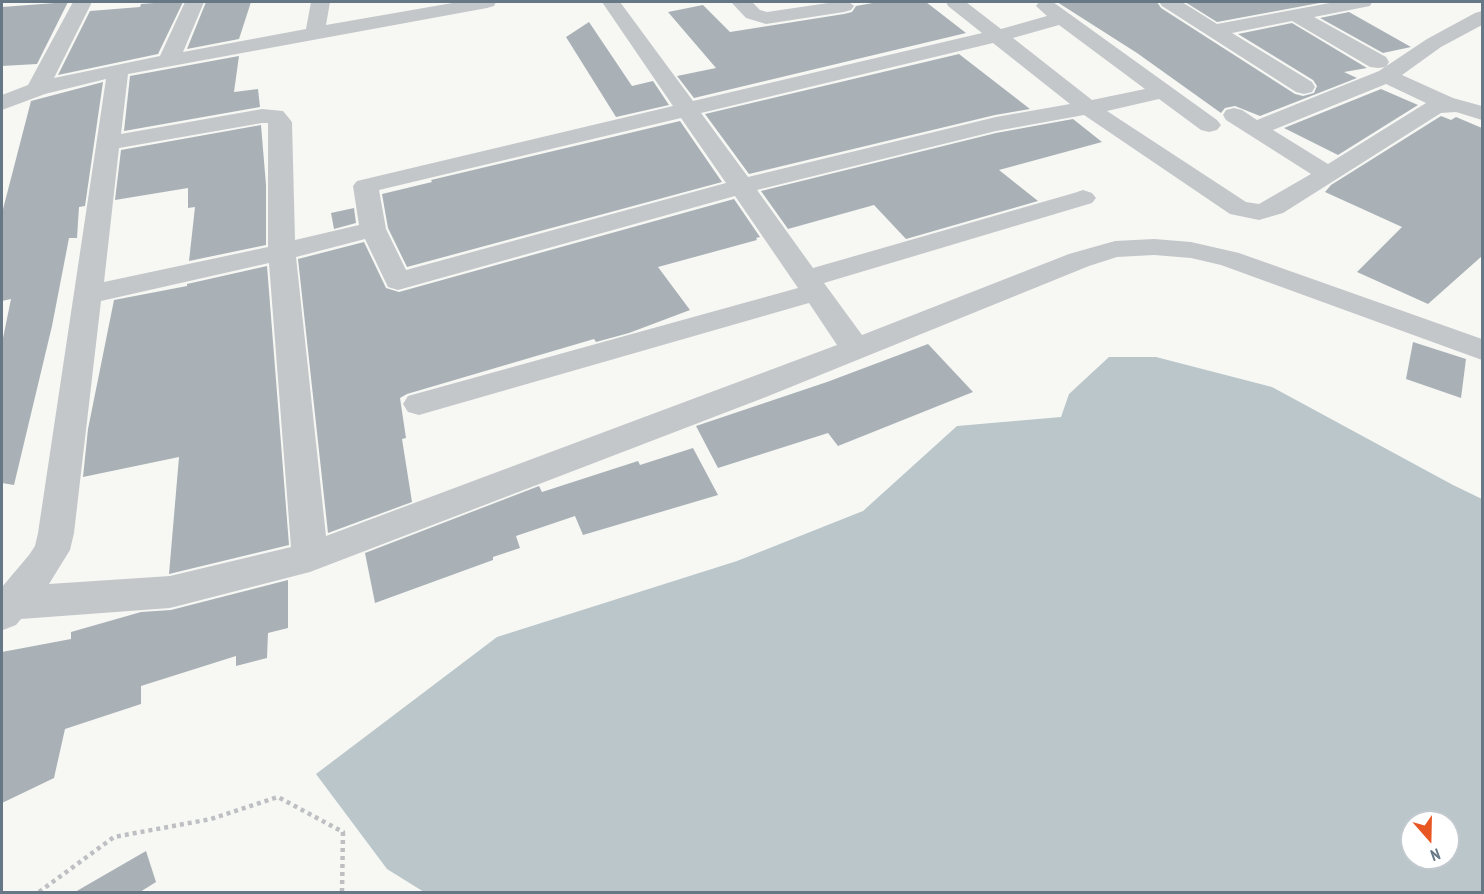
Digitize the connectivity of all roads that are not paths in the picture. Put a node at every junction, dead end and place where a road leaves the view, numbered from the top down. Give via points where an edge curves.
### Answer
1 (82, 2) edge
2 (194, 2) edge
3 (320, 2) edge
4 (487, 2) edge
5 (611, 2) edge
6 (741, 2) edge
7 (955, 2) edge
8 (1040, 2) edge
9 (1169, 2) edge
10 (1364, 2) edge
11 (844, 6) dead end
12 (1295, 15) junction
13 (1482, 17) edge
14 (1063, 18) junction
15 (1215, 30) junction
16 (315, 34) junction
17 (1000, 35) junction
18 (168, 61) junction
19 (1383, 69) junction
20 (118, 70) junction
21 (1304, 87) dead end
22 (37, 89) junction
23 (1162, 92) junction
24 (2, 103) edge
25 (1470, 107) edge
26 (1088, 108) junction
27 (686, 111) junction
28 (1234, 115) dead end
29 (1209, 125) dead end
30 (1255, 129) junction
31 (108, 143) junction
32 (1327, 174) junction
33 (741, 186) junction
34 (1083, 198) dead end
35 (373, 229) junction
36 (282, 252) junction
37 (812, 286) junction
38 (88, 295) junction
39 (856, 349) junction
40 (1482, 350) edge
41 (419, 404) dead end
42 (310, 557) junction
43 (6, 608) edge

1 - 22 street
2 - 18 street
3 - 16 street
4 - 16 street
5 - 27 street
6 - 11 street via 753,14 766,18
7 - 17 street
8 - 14 street
9 - 15 street
10 - 12 street
12 - 15 street
12 - 19 street
13 - 19 street
14 - 17 street
14 - 23 street
15 - 21 street
16 - 18 street
17 - 26 street
17 - 27 street
18 - 20 street
19 - 25 street
19 - 30 street
20 - 22 street
20 - 31 street
22 - 24 street
23 - 26 street
23 - 29 street
25 - 32 street via 1436,106
26 - 32 street via 1239,209 1259,212 1274,208
26 - 33 street via 996,124
27 - 33 street
27 - 35 street via 366,186
28 - 30 street
30 - 32 street
31 - 36 street via 275,116 280,122
31 - 38 street
33 - 35 street via 398,281
33 - 37 street
34 - 37 street
35 - 36 street
36 - 38 street
36 - 42 street
37 - 39 street
37 - 41 street
38 - 43 street via 52,550
39 - 40 street via 1079,260 1115,249 1154,247 1229,259
39 - 42 street
42 - 43 street via 170,592

